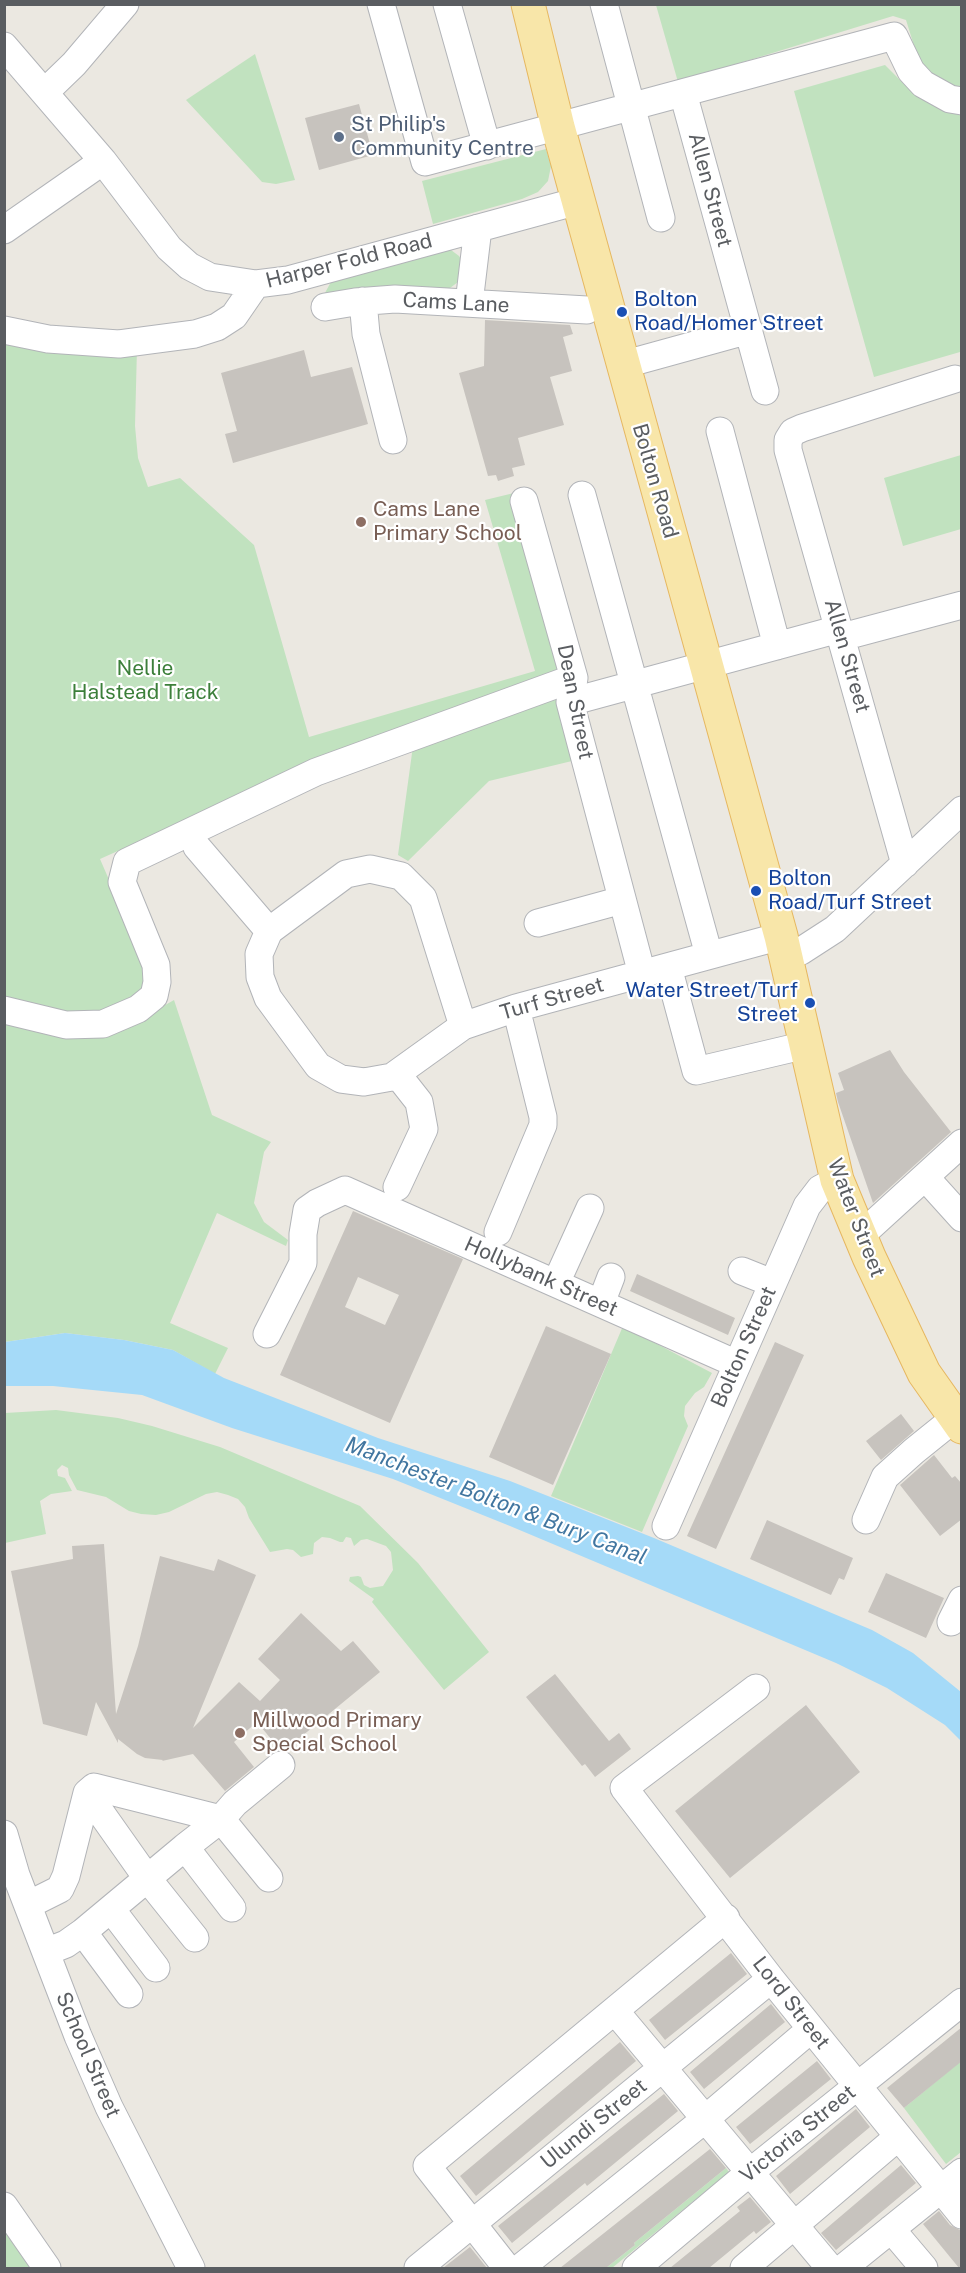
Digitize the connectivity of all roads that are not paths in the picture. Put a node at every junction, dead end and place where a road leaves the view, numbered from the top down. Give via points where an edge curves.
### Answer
1 (125, 4) edge
2 (381, 4) edge
3 (447, 4) edge
4 (528, 4) edge
5 (604, 4) edge
6 (4, 46) edge
7 (45, 92) junction
8 (684, 93) junction
9 (962, 101) edge
10 (630, 107) junction
11 (558, 127) junction
12 (487, 146) junction
13 (103, 161) junction
14 (578, 201) junction
15 (661, 218) dead end
16 (478, 228) junction
17 (4, 230) edge
18 (256, 284) junction
19 (363, 301) junction
20 (470, 303) junction
21 (326, 308) dead end
22 (587, 310) dead end
23 (4, 330) edge
24 (749, 330) junction
25 (622, 365) junction
26 (943, 378) dead end
27 (765, 391) dead end
28 (720, 431) dead end
29 (393, 441) dead end
30 (582, 495) dead end
31 (524, 501) dead end
32 (962, 604) edge
33 (841, 633) junction
34 (777, 646) junction
35 (706, 666) junction
36 (634, 685) junction
37 (572, 690) junction
38 (962, 810) edge
39 (200, 845) dead end
40 (905, 864) junction
41 (622, 900) junction
42 (538, 923) dead end
43 (268, 931) junction
44 (783, 946) junction
45 (708, 955) junction
46 (668, 967) junction
47 (642, 974) junction
48 (516, 1008) junction
49 (4, 1010) edge
50 (463, 1026) junction
51 (806, 1045) junction
52 (397, 1074) junction
53 (962, 1143) edge
54 (925, 1177) junction
55 (837, 1180) junction
56 (397, 1187) dead end
57 (590, 1208) dead end
58 (962, 1218) edge
59 (498, 1232) dead end
60 (860, 1236) junction
61 (742, 1271) dead end
62 (611, 1277) dead end
63 (556, 1283) junction
64 (772, 1283) junction
65 (601, 1303) junction
66 (267, 1334) dead end
67 (738, 1364) junction
68 (958, 1422) edge
69 (866, 1520) dead end
70 (666, 1526) dead end
71 (756, 1688) dead end
72 (281, 1765) dead end
73 (87, 1792) junction
74 (221, 1819) junction
75 (4, 1834) edge
76 (184, 1847) junction
77 (10, 1877) edge
78 (147, 1878) junction
79 (269, 1878) dead end
80 (28, 1905) junction
81 (232, 1908) dead end
82 (111, 1909) junction
83 (726, 1918) junction
84 (83, 1932) junction
85 (195, 1938) dead end
86 (46, 1952) junction
87 (156, 1968) dead end
88 (771, 1979) junction
89 (129, 1994) dead end
90 (962, 2002) edge
91 (615, 2011) junction
92 (812, 2029) junction
93 (661, 2069) junction
94 (857, 2086) junction
95 (704, 2120) junction
96 (898, 2137) junction
97 (962, 2172) edge
98 (749, 2173) junction
99 (940, 2189) junction
100 (4, 2206) edge
101 (962, 2215) edge
102 (471, 2224) junction
103 (795, 2227) junction
104 (891, 2229) junction
105 (47, 2268) edge
106 (190, 2268) edge
107 (418, 2268) edge
108 (507, 2268) edge
109 (520, 2268) edge
110 (636, 2268) edge
111 (744, 2268) edge
112 (830, 2268) edge
113 (843, 2268) edge
114 (924, 2268) edge

1 - 7 street
2 - 12 street via 425,162
3 - 12 street
4 - 11 main road, Bolton Road
5 - 10 street
6 - 7 street, Harper Fold Road
7 - 13 street, Harper Fold Road
8 - 9 street via 894,36 911,71 923,84
8 - 10 street
8 - 24 street, Allen Street
10 - 11 street
10 - 15 street
11 - 12 street
11 - 14 main road, Bolton Road
13 - 17 street
13 - 18 street, Harper Fold Road via 169,248 189,266 210,277
14 - 16 street, Harper Fold Road
14 - 25 main road, Bolton Road
16 - 18 street, Harper Fold Road via 300,278
16 - 20 street
18 - 23 street via 234,316 195,334 119,344 48,339
19 - 20 street, Cams Lane
19 - 21 street, Cams Lane
19 - 29 street via 366,334
20 - 22 street, Cams Lane
24 - 25 street
24 - 27 street, Allen Street
25 - 35 main road, Bolton Road
26 - 33 street, Allen Street via 802,428 788,440
28 - 34 street
30 - 36 street
31 - 37 street, Dean Street
32 - 33 street
33 - 34 street
33 - 40 street, Allen Street
34 - 35 street
35 - 36 street
35 - 44 main road, Bolton Road
36 - 37 street
36 - 45 street
37 - 41 street, Dean Street
37 - 49 street via 316,772 127,862 122,882 156,965 154,996 138,1009 103,1024 66,1025
38 - 40 street, Turf Street
39 - 43 street
40 - 44 street, Turf Street via 836,929 801,951
41 - 42 street
41 - 47 street, Dean Street
43 - 50 street via 346,874 370,869 400,876 423,898
43 - 52 street via 259,954 260,977 268,998 318,1066 341,1079 364,1082
44 - 45 street, Turf Street
44 - 51 main road, Water Street
45 - 46 street, Turf Street
46 - 47 street, Turf Street
46 - 51 street via 696,1071
47 - 48 street, Turf Street
48 - 50 street, Turf Street
48 - 59 street via 543,1125
50 - 52 street
51 - 55 main road, Water Street
52 - 56 street via 419,1102 424,1129
53 - 54 street
54 - 58 street
54 - 60 street
55 - 60 main road, Water Street
55 - 64 street, Bolton Street via 813,1196
57 - 63 street
60 - 68 main road, Water Street via 924,1373
61 - 64 street
62 - 65 street
63 - 65 street, Hollybank Street
63 - 66 street, Hollybank Street via 345,1190 307,1210 303,1263
64 - 67 street, Bolton Street
65 - 67 street, Hollybank Street
67 - 70 street, Bolton Street
68 - 69 street via 914,1451 885,1477
71 - 83 street, Lord Street via 624,1788
72 - 74 street
73 - 74 street via 94,1787
73 - 78 street
73 - 80 street via 60,1889
74 - 76 street
74 - 79 street
75 - 77 street, School Street
76 - 78 street
76 - 81 street
77 - 80 street, School Street
78 - 82 street
78 - 85 street
80 - 86 street, School Street
82 - 84 street
82 - 87 street
83 - 88 street, Lord Street
83 - 91 street
84 - 86 street
84 - 89 street
86 - 106 street, School Street via 109,2107
88 - 92 street, Lord Street
88 - 93 street, Ulundi Street
90 - 94 street, Victoria Street
91 - 93 street
91 - 102 street via 428,2166
92 - 94 street, Lord Street
92 - 95 street
93 - 95 street
93 - 102 street, Ulundi Street
94 - 96 street, Lord Street
94 - 98 street, Victoria Street
95 - 98 street
95 - 109 street
96 - 99 street, Lord Street
96 - 103 street
97 - 99 street
98 - 103 street
98 - 110 street, Victoria Street
99 - 101 street, Lord Street
99 - 104 street
100 - 105 street
102 - 107 street, Ulundi Street
102 - 108 street
103 - 111 street
103 - 112 street
104 - 113 street
104 - 114 street

